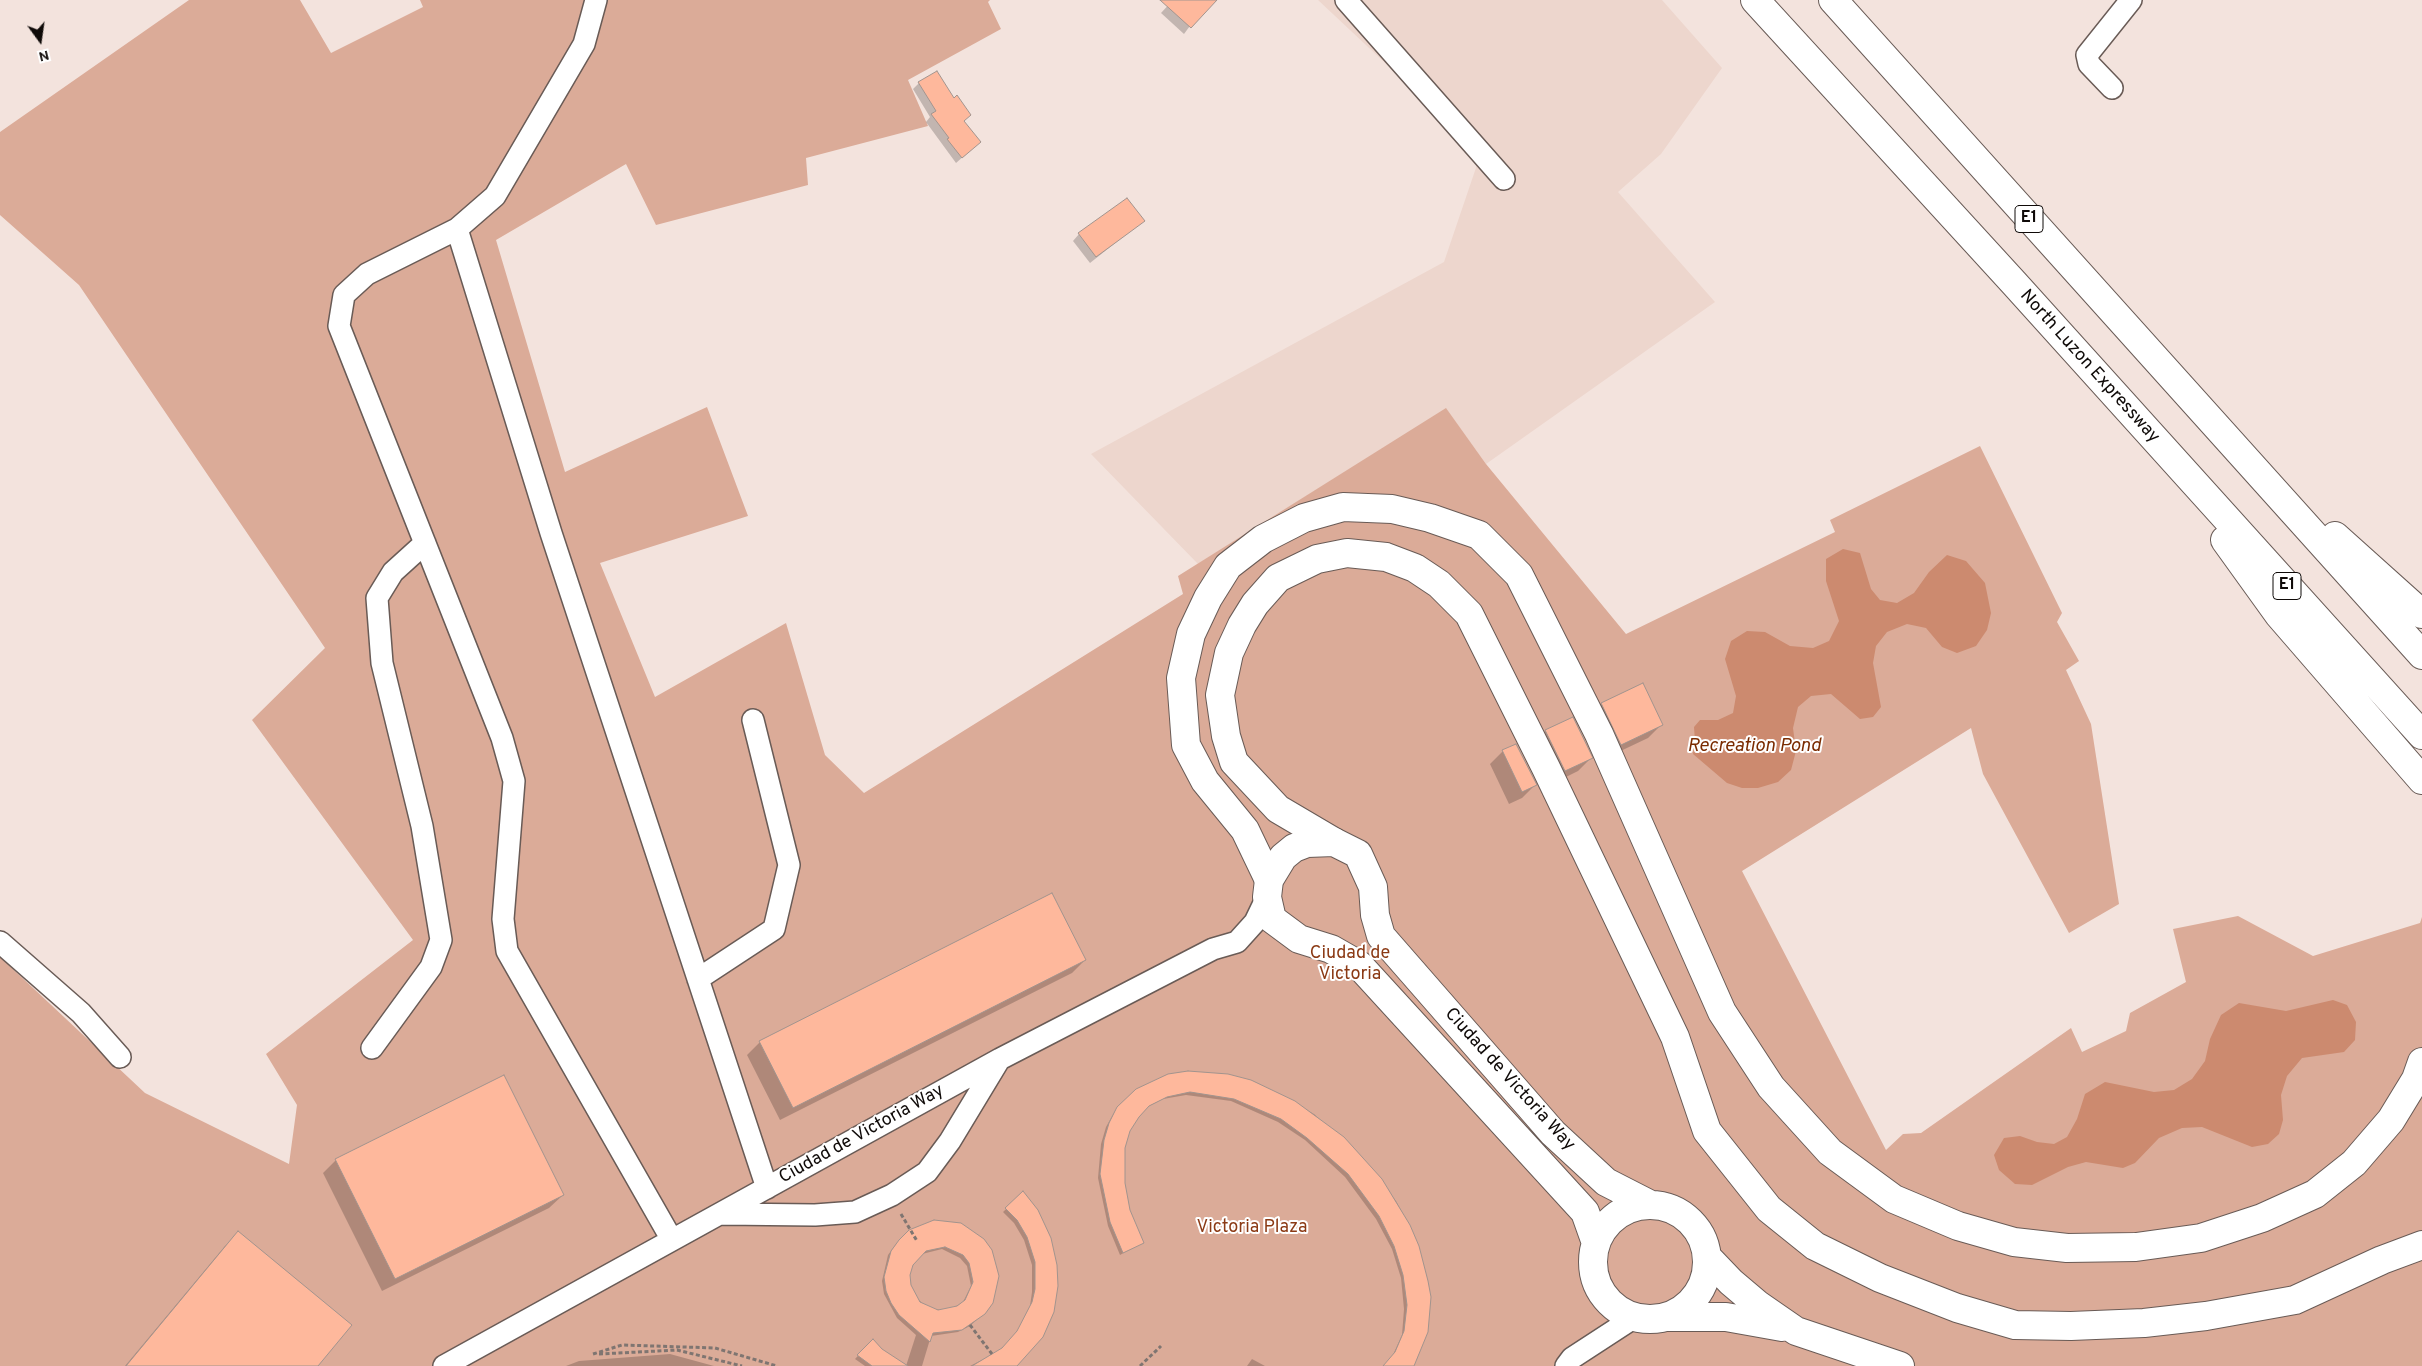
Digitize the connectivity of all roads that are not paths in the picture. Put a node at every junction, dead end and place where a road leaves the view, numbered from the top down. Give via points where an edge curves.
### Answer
1 (596, 0) edge
2 (1346, 0) edge
3 (1755, 0) edge
4 (1833, 0) edge
5 (2131, 0) edge
6 (2112, 88) dead end
7 (1504, 180) dead end
8 (458, 229) junction
9 (2152, 436) junction
10 (2226, 438) junction
11 (425, 543) junction
12 (2422, 614) edge
13 (2422, 655) edge
14 (753, 720) dead end
15 (2422, 735) edge
16 (2422, 780) edge
17 (1334, 842) junction
18 (1268, 888) junction
19 (0, 942) edge
20 (698, 979) junction
21 (372, 1048) dead end
22 (120, 1057) dead end
23 (1000, 1059) junction
24 (2422, 1062) edge
25 (767, 1188) junction
26 (1651, 1205) junction
27 (719, 1214) junction
28 (672, 1240) junction
29 (1596, 1243) junction
30 (2422, 1245) edge
31 (1708, 1258) junction
32 (1636, 1317) junction
33 (1663, 1317) junction
34 (1796, 1330) junction
35 (444, 1366) edge
36 (1566, 1366) edge
37 (1900, 1366) edge

1 - 8 street via 584,44 495,196
2 - 7 street
3 - 9 main road, North Luzon Expressway / E1
4 - 10 main road, E1
5 - 6 street via 2087,55 2089,64
8 - 11 street via 367,274 344,295 340,326
8 - 20 street via 551,533
9 - 15 main road, North Luzon Expressway / E1
9 - 16 main road via 2279,615
10 - 12 main road
10 - 13 main road, E1
11 - 21 street via 393,572 377,598 382,664 422,826 441,940 432,967
11 - 28 street via 502,738 514,781 503,919 507,951
14 - 20 street via 789,865 774,929
17 - 18 main road via 1307,843 1294,848 1283,857
17 - 26 main road, Ciudad de Victoria Way via 1358,854 1364,865 1373,887 1375,915 1381,936 1552,1133 1606,1182
17 - 30 main road via 1278,809 1234,762 1226,736 1220,695 1229,653 1242,625 1278,578 1317,559 1347,553 1386,557 1415,568 1439,584 1469,614 1674,1037 1706,1130 1769,1209 1815,1246 1880,1278 1957,1308 2015,1325 2071,1326 2206,1316 2295,1300
18 - 23 street, Ciudad de Victoria Way via 1255,922 1238,942 1213,949
18 - 24 main road, Ciudad de Victoria Way via 1245,830 1205,781 1186,744 1181,678 1191,634 1228,566 1263,539 1304,518 1343,507 1392,509 1479,535 1519,575 1599,734 1722,1012 1772,1087 1830,1152 1894,1199 1958,1226 2014,1242 2067,1248 2136,1248 2201,1238 2262,1218 2315,1194 2354,1163 2391,1120 2416,1079
18 - 29 main road, Ciudad de Victoria Way via 1272,919 1299,939 1331,948 1359,965 1585,1212
19 - 22 street via 81,1013
20 - 25 street
23 - 25 street, Ciudad de Victoria Way
23 - 27 street via 950,1142 927,1172 892,1195 855,1212
25 - 27 street, Ciudad de Victoria Way
26 - 29 main road via 1630,1209 1613,1219
26 - 31 main road via 1664,1207 1688,1219 1704,1242
27 - 28 street, Ciudad de Victoria Way
28 - 35 street, Ciudad de Victoria Way
29 - 32 main road via 1593,1267 1602,1293 1615,1309
31 - 33 main road via 1706,1278 1697,1294 1688,1304
31 - 34 main road via 1757,1304
32 - 33 main road
32 - 36 street via 1572,1358
33 - 34 main road via 1726,1317
34 - 37 main road

